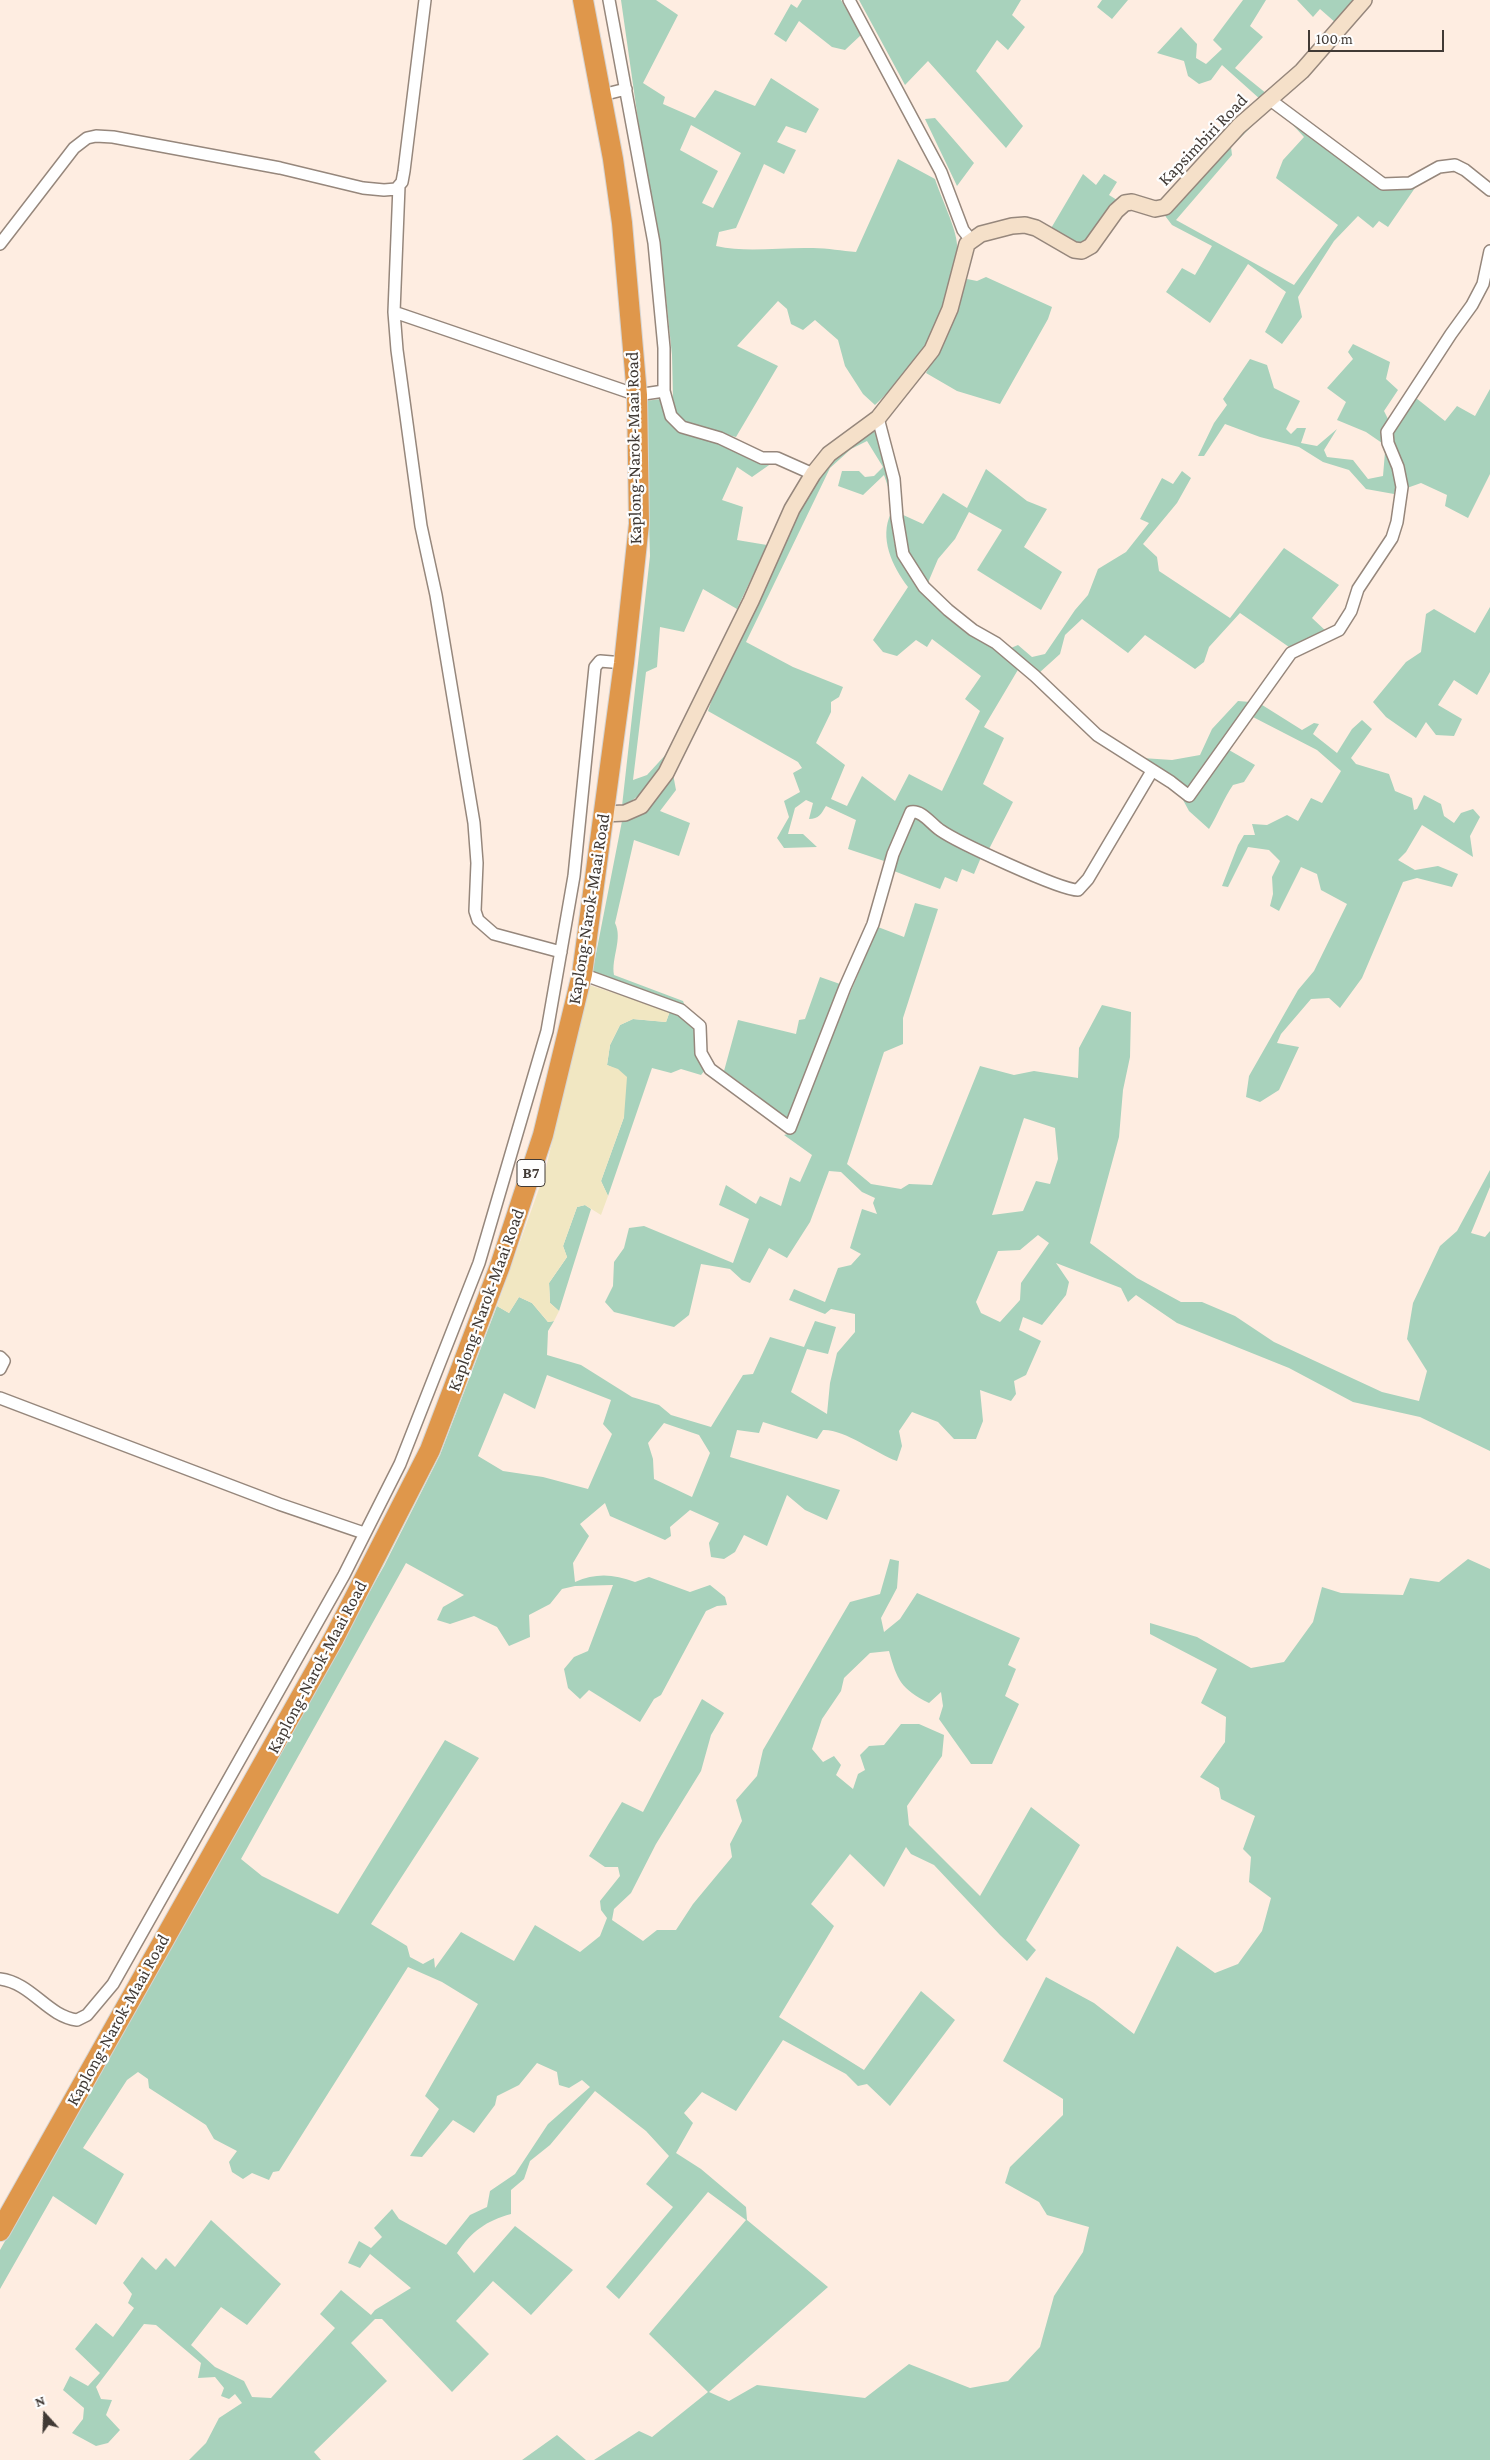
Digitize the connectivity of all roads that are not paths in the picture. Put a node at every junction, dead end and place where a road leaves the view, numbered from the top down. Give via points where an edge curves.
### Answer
1 (425, 0) edge
2 (583, 0) edge
3 (609, 0) edge
4 (849, 0) edge
5 (1364, 0) edge
6 (626, 89) junction
7 (602, 95) junction
8 (1269, 99) junction
9 (399, 186) junction
10 (1490, 190) edge
11 (970, 240) junction
12 (0, 244) edge
13 (1490, 251) edge
14 (394, 312) junction
15 (664, 391) junction
16 (637, 395) junction
17 (878, 418) junction
18 (813, 474) junction
19 (624, 663) junction
20 (1152, 771) junction
21 (604, 814) junction
22 (561, 952) junction
23 (582, 974) junction
24 (514, 1147) junction
25 (538, 1151) junction
26 (453, 1327) junction
27 (473, 1336) junction
28 (0, 1357) edge
29 (0, 1370) edge
30 (0, 1398) edge
31 (364, 1533) junction
32 (0, 1979) edge
33 (0, 2231) edge

1 - 9 street via 404,171
2 - 7 highway, Kaplong-Narok-Maai Road / B7
3 - 6 street
4 - 11 street via 941,172 963,230
5 - 8 street, Kapsimbiri Road via 1302,71
6 - 7 street
6 - 15 street via 654,243 664,340
7 - 16 highway, Kaplong-Narok-Maai Road / B7 via 622,223
8 - 10 street via 1383,184 1410,183 1439,167 1455,165
8 - 11 street, Kapsimbiri Road via 1239,126 1165,207 1155,209 1132,202 1125,204 1082,252 1025,225 980,234
9 - 12 street via 384,190 363,188 148,141 96,136 74,148
9 - 14 street
11 - 17 street via 962,255 950,309 932,350
13 - 20 street via 1483,284 1472,305 1387,432 1401,478 1397,522 1392,538 1358,589 1345,621 1330,636 1291,653 1189,796
14 - 16 street
14 - 22 street via 421,526 474,823 477,863 474,912 494,934
15 - 16 street
15 - 18 street via 671,416 682,427 720,438 762,458 777,458
16 - 19 highway, Kaplong-Narok-Maai Road / B7 via 639,524
17 - 18 street via 830,454
17 - 20 street via 894,479 896,518 903,554 918,579 948,610 996,643 1035,676 1097,736
18 - 21 street via 792,509 751,601 666,773 641,806 626,813
19 - 21 highway, Kaplong-Narok-Maai Road / B7
19 - 22 street via 600,661 594,670 574,876
20 - 23 street via 1088,879 1078,890 972,846 940,830 920,813 912,812 893,854 873,924 844,987 790,1128 710,1068 701,1053 700,1026 690,1015
21 - 23 highway, Kaplong-Narok-Maai Road / B7
22 - 24 street via 542,1052
23 - 25 highway, Kaplong-Narok-Maai Road / B7
24 - 25 street
24 - 26 street via 479,1263
25 - 27 highway, Kaplong-Narok-Maai Road / B7
26 - 27 street
26 - 31 street via 400,1464
27 - 33 highway, Kaplong-Narok-Maai Road / B7 via 430,1450 334,1638
28 - 29 street via 4,1361
30 - 31 street via 251,1494
31 - 32 street via 300,1656 113,1984 87,2015 77,2020 63,2017 18,1984

